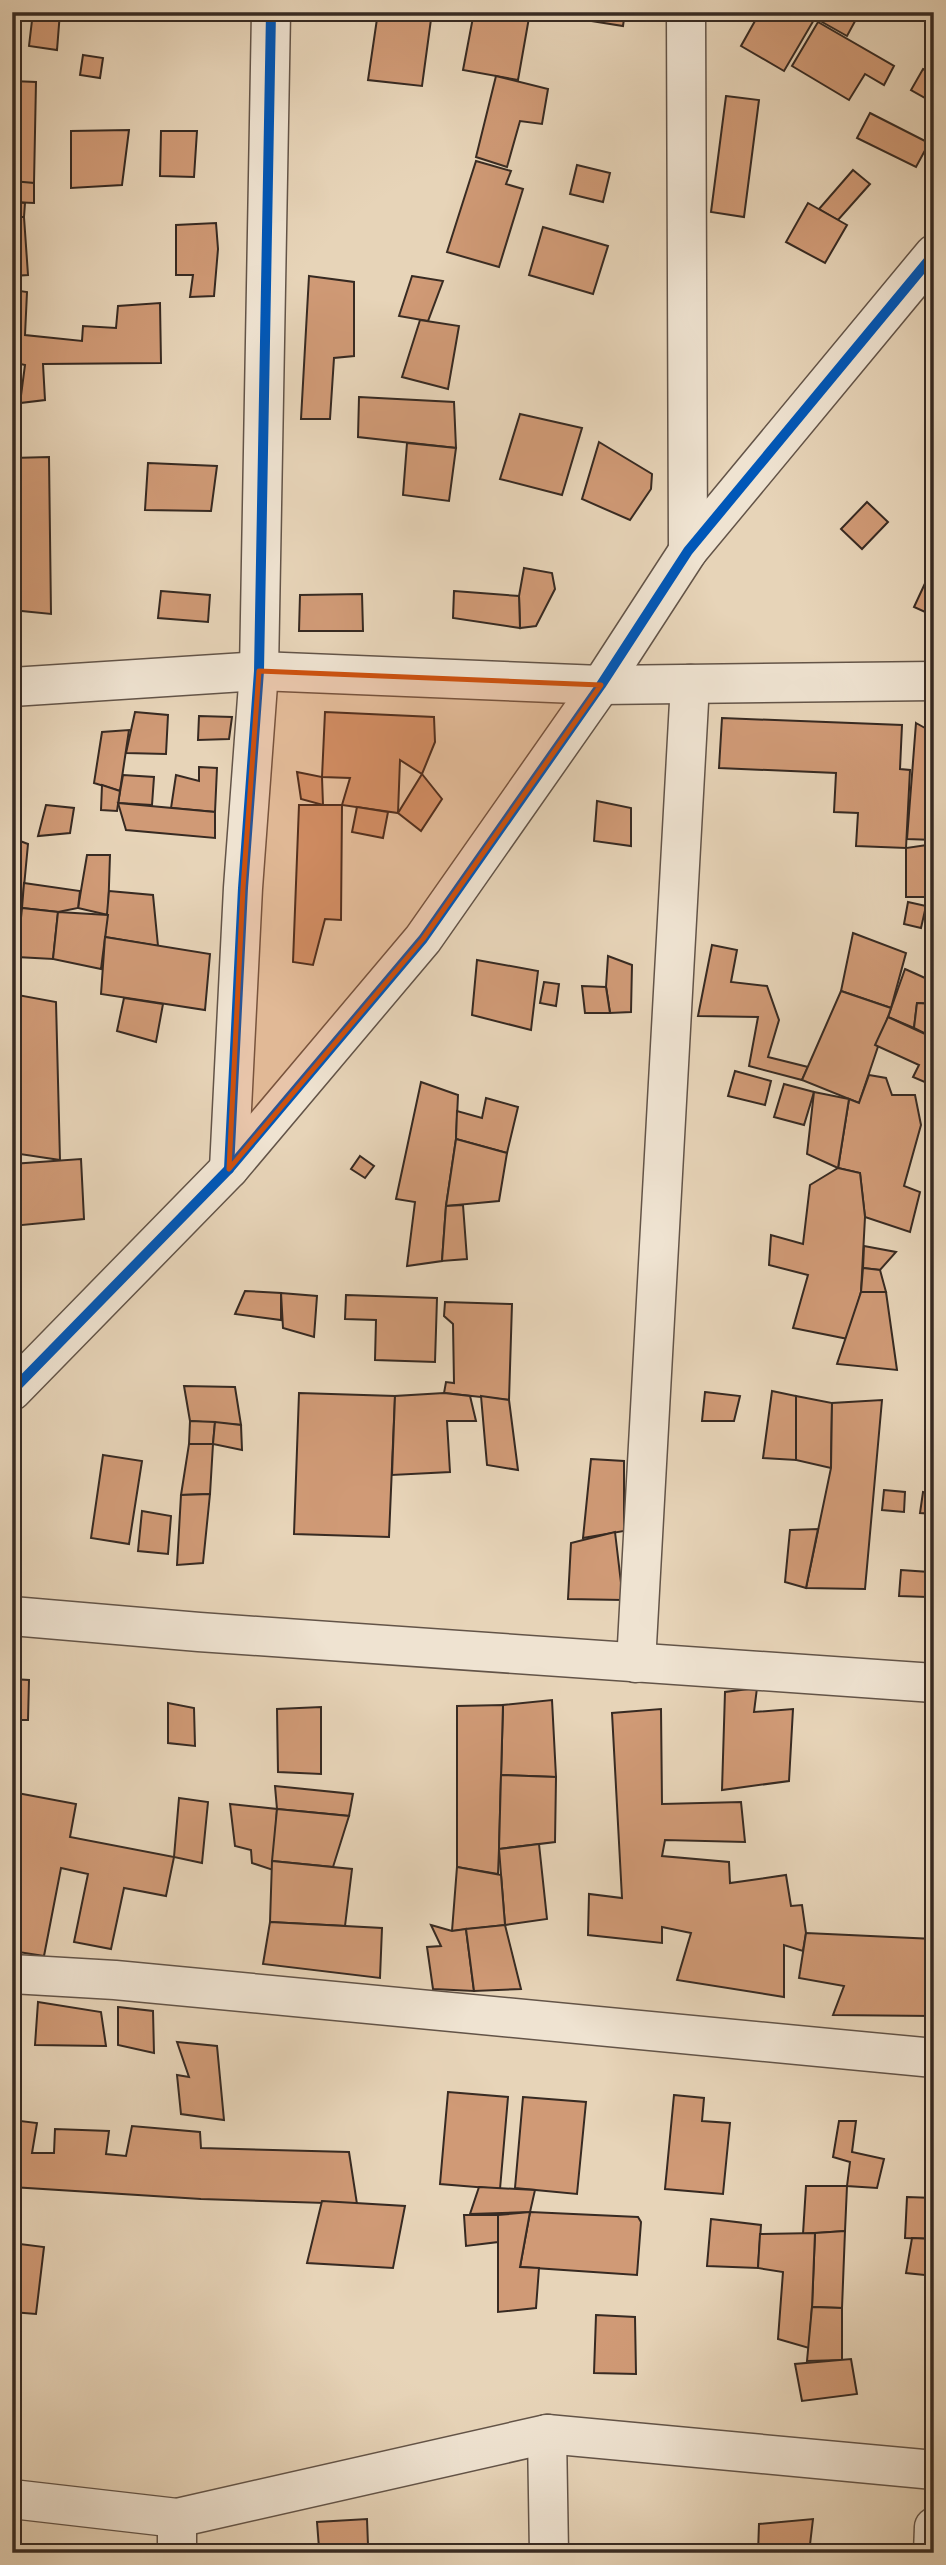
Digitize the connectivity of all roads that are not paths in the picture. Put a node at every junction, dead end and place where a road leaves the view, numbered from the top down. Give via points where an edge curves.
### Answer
1 (271, 12) edge
2 (686, 12) edge
3 (934, 254) edge
4 (688, 551) junction
5 (259, 671) junction
6 (934, 681) edge
7 (690, 684) junction
8 (601, 685) junction
9 (12, 687) edge
10 (229, 1169) junction
11 (12, 1391) edge
12 (12, 1616) edge
13 (636, 1662) junction
14 (934, 1683) edge
15 (12, 1974) edge
16 (934, 2058) edge
17 (547, 2434) junction
18 (934, 2470) edge
19 (12, 2499) edge
20 (934, 2527) edge
21 (177, 2535) edge
22 (549, 2553) edge
23 (933, 2553) edge

1 - 5 street
2 - 4 street
3 - 4 street
4 - 8 street
5 - 8 street
5 - 9 street
5 - 10 street
6 - 7 street
7 - 8 street
7 - 13 street
8 - 10 street via 424,939
10 - 11 street
12 - 13 street
13 - 14 street
15 - 16 street
17 - 18 street
17 - 21 street
17 - 22 street
19 - 21 street
20 - 23 street

